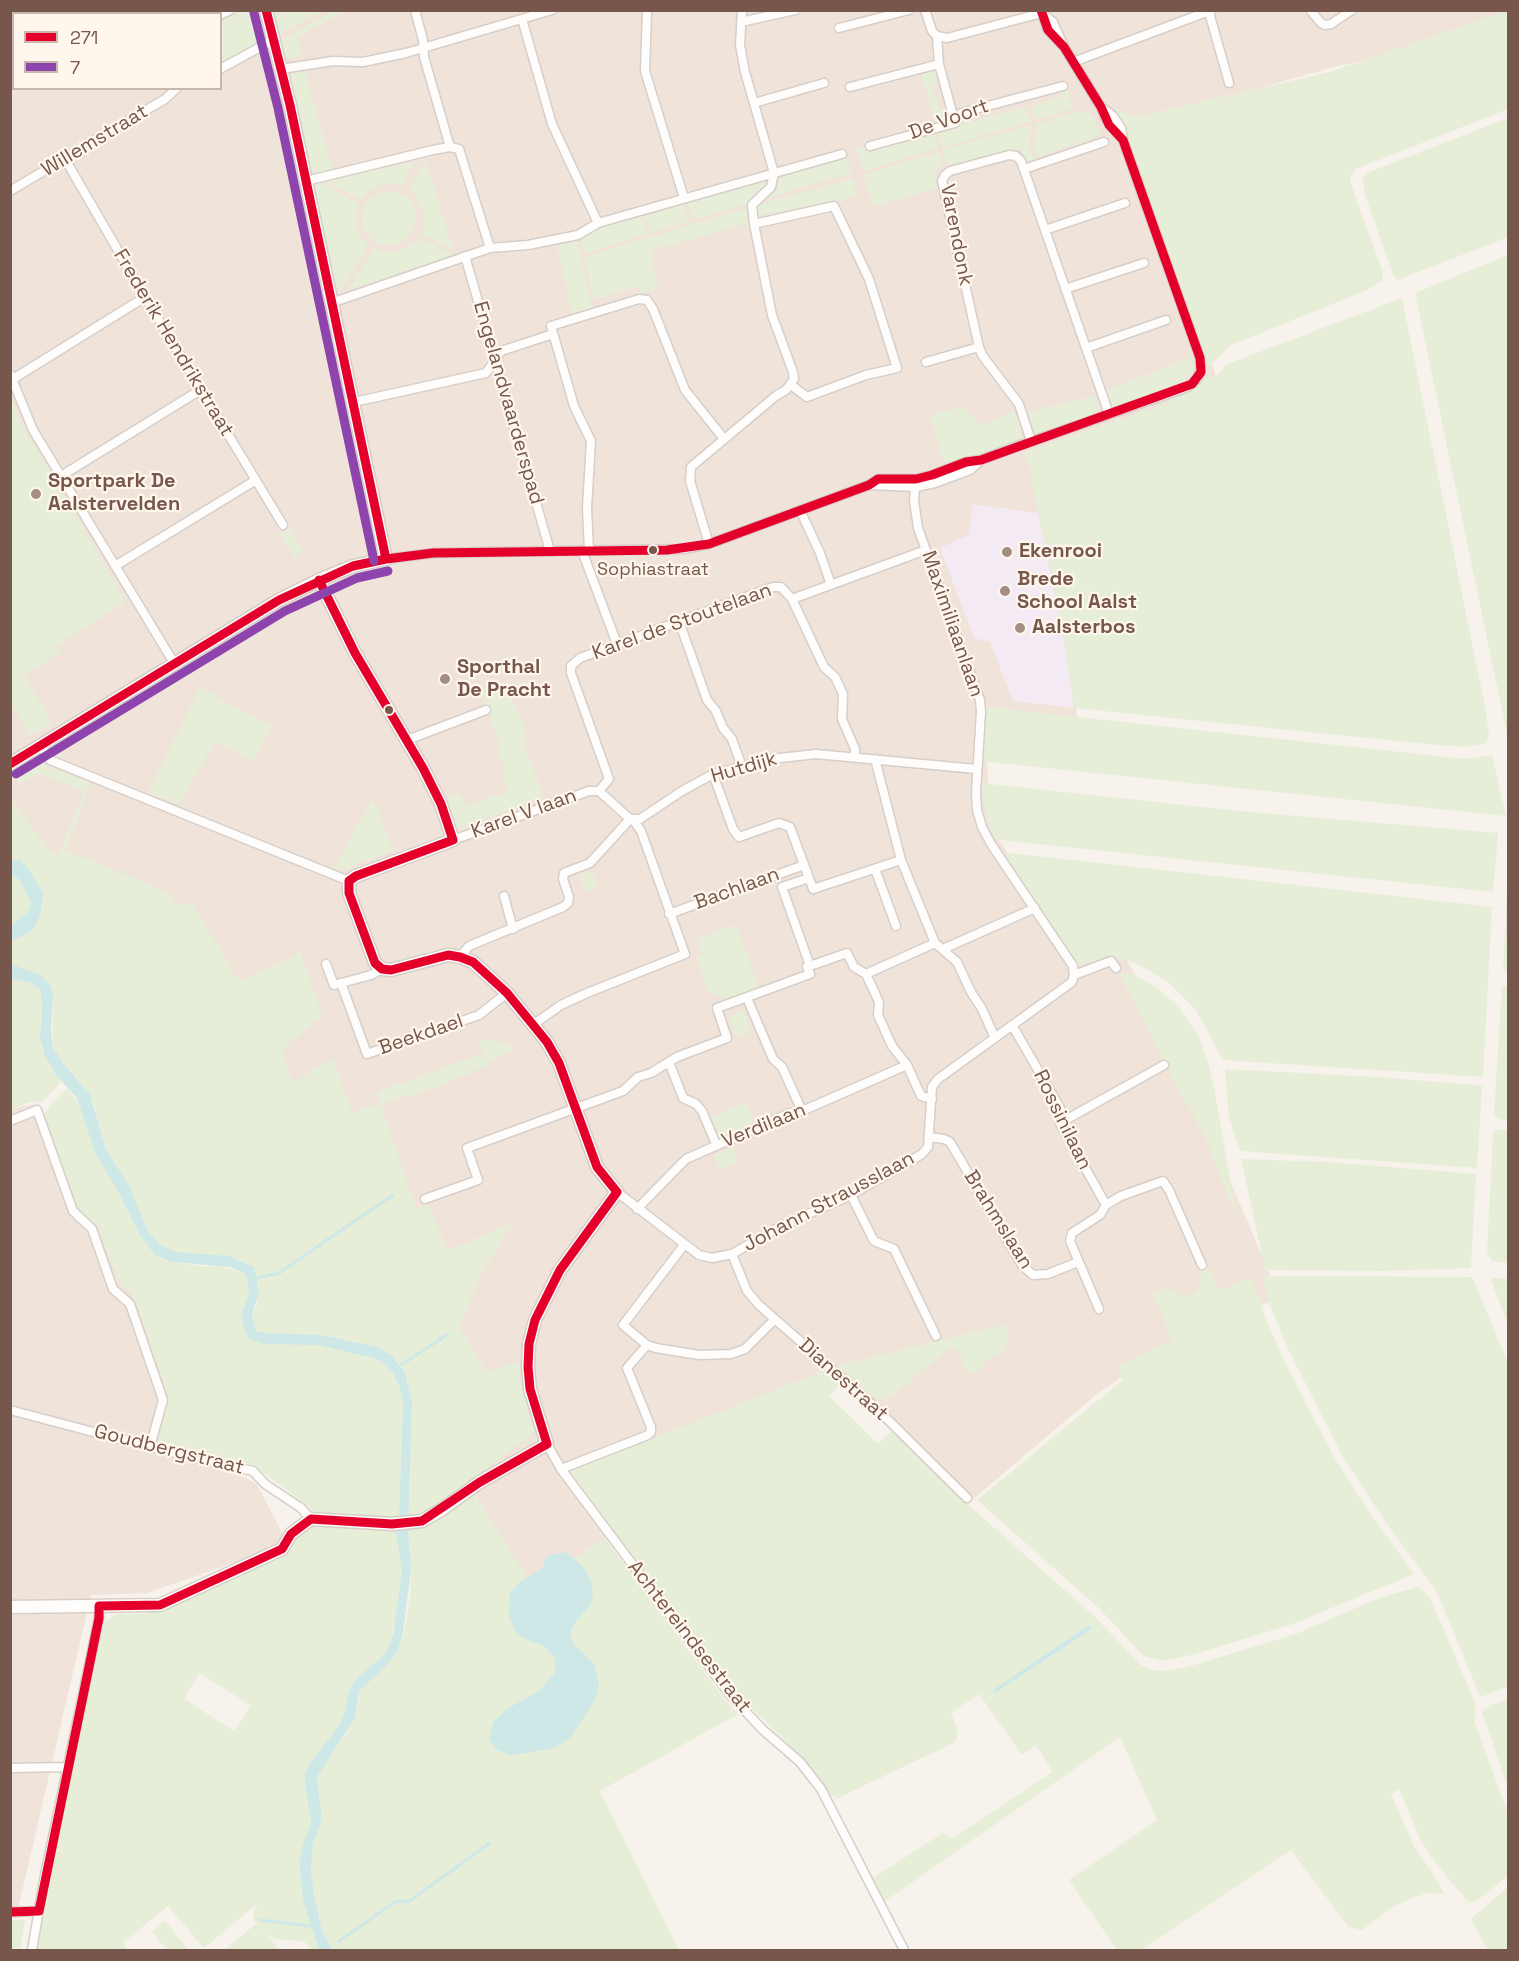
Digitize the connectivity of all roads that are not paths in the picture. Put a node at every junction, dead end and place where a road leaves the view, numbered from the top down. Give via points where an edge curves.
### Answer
1 (266, 10) edge
2 (415, 10) edge
3 (552, 10) edge
4 (647, 10) edge
5 (742, 10) edge
6 (795, 10) edge
7 (909, 10) edge
8 (925, 10) edge
9 (1310, 10) edge
10 (1352, 10) edge
11 (1211, 11) edge
12 (1042, 12) edge
13 (522, 19) junction
14 (741, 22) junction
15 (839, 28) dead end
16 (937, 36) junction
17 (274, 39) junction
18 (423, 48) junction
19 (1073, 62) junction
20 (939, 64) junction
21 (222, 68) edge
22 (282, 69) junction
23 (824, 83) dead end
24 (1229, 83) dead end
25 (1063, 86) dead end
26 (850, 87) dead end
27 (175, 90) edge
28 (754, 103) junction
29 (955, 123) junction
30 (1104, 142) dead end
31 (870, 146) dead end
32 (450, 147) junction
33 (842, 154) dead end
34 (64, 159) junction
35 (1024, 169) junction
36 (774, 173) junction
37 (306, 181) junction
38 (10, 191) edge
39 (684, 198) junction
40 (1125, 203) dead end
41 (598, 223) junction
42 (754, 224) junction
43 (1046, 230) junction
44 (490, 248) junction
45 (465, 256) junction
46 (1144, 263) dead end
47 (1065, 289) junction
48 (146, 297) junction
49 (331, 303) junction
50 (1166, 320) dead end
51 (552, 330) junction
52 (979, 347) junction
53 (1086, 348) junction
54 (494, 361) junction
55 (926, 362) dead end
56 (12, 377) edge
57 (791, 384) junction
58 (202, 389) junction
59 (354, 402) junction
60 (1109, 414) junction
61 (724, 439) junction
62 (1031, 441) junction
63 (61, 476) junction
64 (256, 480) junction
65 (916, 483) junction
66 (800, 510) junction
67 (284, 525) dead end
68 (709, 544) junction
69 (550, 550) junction
70 (926, 550) junction
71 (586, 551) junction
72 (386, 559) junction
73 (115, 566) junction
74 (319, 580) junction
75 (831, 585) junction
76 (792, 599) junction
77 (679, 621) junction
78 (617, 644) junction
79 (174, 663) junction
80 (486, 710) dead end
81 (407, 740) junction
82 (40, 746) junction
83 (855, 757) junction
84 (875, 759) junction
85 (10, 764) edge
86 (742, 767) junction
87 (976, 769) junction
88 (714, 774) junction
89 (599, 791) junction
90 (632, 820) junction
91 (453, 840) junction
92 (901, 860) junction
93 (804, 864) junction
94 (875, 869) junction
95 (809, 878) junction
96 (349, 881) junction
97 (504, 896) dead end
98 (1035, 908) junction
99 (669, 914) junction
100 (896, 926) dead end
101 (513, 929) junction
102 (935, 943) junction
103 (943, 949) junction
104 (460, 957) junction
105 (326, 964) dead end
106 (810, 966) junction
107 (1116, 968) dead end
108 (382, 969) junction
109 (866, 974) junction
110 (1074, 975) junction
111 (341, 984) junction
112 (507, 993) junction
113 (747, 998) junction
114 (534, 1024) junction
115 (1012, 1025) junction
116 (995, 1038) junction
117 (669, 1062) junction
118 (907, 1065) junction
119 (1164, 1065) dead end
120 (932, 1099) junction
121 (576, 1109) junction
122 (802, 1111) junction
123 (10, 1121) edge
124 (1060, 1123) junction
125 (929, 1137) junction
126 (716, 1144) junction
127 (617, 1192) junction
128 (851, 1195) junction
129 (425, 1199) dead end
130 (1106, 1205) junction
131 (637, 1209) junction
132 (684, 1245) junction
133 (732, 1254) junction
134 (1078, 1262) junction
135 (1202, 1265) dead end
136 (1099, 1309) dead end
137 (775, 1319) junction
138 (936, 1336) dead end
139 (647, 1345) junction
140 (10, 1410) edge
141 (547, 1444) junction
142 (150, 1447) junction
143 (561, 1469) junction
144 (967, 1498) dead end
145 (311, 1520) junction
146 (99, 1606) junction
147 (10, 1607) edge
148 (67, 1767) junction
149 (10, 1768) edge
150 (39, 1911) junction
151 (10, 1912) edge
152 (32, 1950) edge
153 (904, 1950) edge

1 - 17 street
2 - 18 street
3 - 13 street
4 - 39 street via 645,71
5 - 14 street
6 - 14 street
7 - 15 street
8 - 16 street
9 - 10 street via 1325,26
11 - 19 street
11 - 24 street
12 - 16 street via 947,38
12 - 19 street via 1048,30
13 - 18 street
13 - 41 street via 555,132
14 - 28 street via 740,45
16 - 20 street
17 - 21 street
17 - 22 street
18 - 22 street via 363,62 333,61
18 - 32 street
19 - 60 street via 1109,125 1123,140 1202,366 1198,378 1188,387
20 - 26 street
20 - 29 street
22 - 37 street
23 - 28 street
25 - 29 street, De Voort via 961,113
27 - 34 street, Willemstraat
28 - 36 street
29 - 31 street, De Voort
30 - 35 street
32 - 37 street
32 - 44 street via 459,149
33 - 36 street
34 - 38 street, Willemstraat
34 - 48 street, Frederik Hendrikstraat
35 - 43 street
35 - 52 street, Varendonk via 1016,156 1010,155 950,171 942,181
36 - 39 street
36 - 42 street via 771,187 752,205
37 - 49 street
39 - 41 street
40 - 43 street
41 - 44 street via 578,236
42 - 57 street via 772,315 793,372
42 - 57 street via 834,206 869,279 897,368 807,397
43 - 47 street
44 - 45 street
45 - 49 street
45 - 54 street, Engelandvaarderspad
46 - 47 street
47 - 53 street
48 - 56 street
48 - 58 street, Frederik Hendrikstraat
49 - 59 street
50 - 53 street
51 - 54 street via 501,351
51 - 61 street via 616,306 647,300 685,390
51 - 71 street via 574,406 591,441
52 - 55 street
52 - 62 street, Varendonk via 1019,404
53 - 60 street
54 - 59 street via 486,373
54 - 69 street, Engelandvaarderspad
56 - 63 street via 33,430
57 - 61 street
58 - 63 street
58 - 64 street, Frederik Hendrikstraat
59 - 72 street
60 - 62 street
61 - 68 street via 696,461 689,473
62 - 65 street via 981,460 970,470 931,484
63 - 73 street
64 - 67 street, Frederik Hendrikstraat
64 - 73 street
65 - 66 street via 869,485
65 - 70 street, Maximiliaanlaan via 918,528
66 - 68 street
66 - 75 street
68 - 71 street via 675,549
69 - 71 street
69 - 72 street via 433,553
70 - 75 street, Karel de Stoutelaan
70 - 87 street, Maximiliaanlaan via 980,700
71 - 78 street
72 - 74 street via 353,566
73 - 79 street
74 - 79 street
74 - 81 street via 355,653
75 - 76 street, Karel de Stoutelaan
76 - 77 street, Karel de Stoutelaan via 781,587 773,587
76 - 83 street via 824,667 835,677 843,694 842,719
77 - 78 street, Karel de Stoutelaan
77 - 86 street via 707,700 732,739
78 - 89 street, Karel de Stoutelaan via 580,658 571,666 609,778
79 - 82 street
80 - 81 street
81 - 91 street via 433,787
82 - 85 street
82 - 96 street via 50,760
83 - 84 street, Hutdijk
83 - 86 street, Hutdijk via 790,755
84 - 87 street, Hutdijk
84 - 92 street
86 - 88 street, Hutdijk
87 - 98 street via 977,810 982,827
88 - 90 street, Hutdijk via 640,819
88 - 93 street via 739,837 779,824 790,827
89 - 90 street
89 - 91 street, Karel V laan via 589,791
90 - 99 street via 641,831
90 - 101 street, Hutdijk via 590,863 564,873 568,903
91 - 96 street, Karel V laan
92 - 94 street
92 - 102 street
93 - 95 street
93 - 99 street, Bachlaan
94 - 95 street via 813,890
94 - 100 street
95 - 106 street via 782,887
96 - 108 street via 375,963
97 - 101 street
98 - 103 street
98 - 110 street via 1073,966
99 - 114 street via 685,954 586,993
101 - 104 street, Hutdijk via 470,946
102 - 103 street
102 - 109 street
103 - 116 street via 957,962
104 - 108 street
104 - 112 street via 473,962
105 - 111 street, Beekdael via 334,986
106 - 109 street via 847,953 854,967
106 - 113 street via 810,974
107 - 110 street, Johann Strausslaan via 1111,961
108 - 111 street
109 - 118 street via 892,1046
110 - 115 street, Johann Strausslaan via 1072,982
111 - 112 street, Beekdael via 367,1054 478,1015
112 - 114 street
113 - 117 street via 717,1008 727,1038
113 - 122 street via 772,1059 782,1067
114 - 121 street via 559,1063
115 - 116 street, Johann Strausslaan
115 - 124 street, Rossinilaan via 1060,1108
116 - 120 street, Johann Strausslaan via 938,1079 932,1087
117 - 121 street via 638,1077 623,1091
117 - 126 street via 683,1098 702,1111
118 - 120 street via 921,1096
118 - 122 street, Verdilaan
119 - 124 street
120 - 125 street, Johann Strausslaan
121 - 127 street via 597,1167
121 - 129 street via 467,1148 478,1179
122 - 126 street, Verdilaan
123 - 142 street via 38,1110 73,1211 92,1229 113,1289 130,1304 163,1400
124 - 130 street, Rossinilaan
125 - 128 street, Johann Strausslaan via 922,1154
125 - 134 street, Brahmslaan via 950,1142 1022,1265 1033,1275 1048,1274
126 - 131 street, Verdilaan via 686,1159
127 - 131 street, Johann Strausslaan
127 - 141 street via 560,1270 535,1320 529,1344 529,1378
128 - 133 street, Johann Strausslaan via 781,1226
128 - 138 street via 874,1241 894,1249
130 - 134 street via 1100,1215 1072,1233 1070,1241
130 - 135 street via 1163,1181
131 - 132 street, Johann Strausslaan
132 - 133 street, Johann Strausslaan via 712,1258
132 - 139 street via 623,1325
133 - 137 street, Dianestraat via 747,1291
134 - 136 street
137 - 139 street via 745,1349 731,1354 683,1354
137 - 144 street, Dianestraat via 877,1409
139 - 143 street via 627,1368 651,1432
140 - 142 street, Goudbergstraat
141 - 143 street, Achtereindsestraat
141 - 145 street via 422,1521 392,1524
142 - 145 street, Goudbergstraat via 253,1471
143 - 153 street, Achtereindsestraat via 730,1696 800,1762 821,1789
145 - 146 street via 291,1534 282,1549 160,1605
146 - 147 street
146 - 148 street
148 - 149 street
148 - 150 street
150 - 151 street
150 - 152 street

